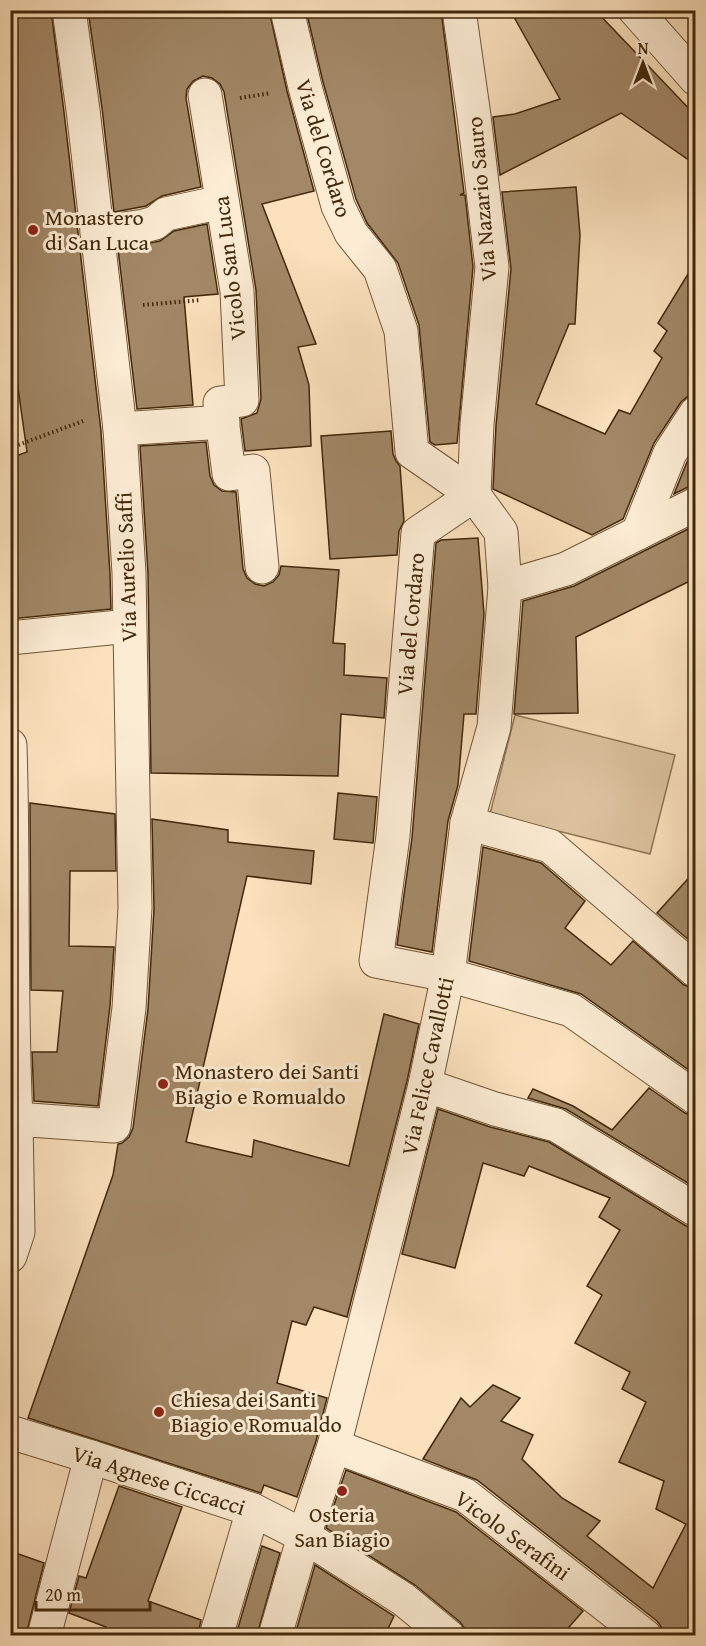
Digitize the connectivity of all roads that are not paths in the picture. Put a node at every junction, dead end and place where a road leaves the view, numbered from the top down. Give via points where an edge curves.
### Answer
1 (69, 10) edge
2 (287, 10) edge
3 (635, 10) edge
4 (461, 11) edge
5 (696, 79) edge
6 (205, 99) road end
7 (222, 202) junction
8 (97, 233) junction
9 (696, 413) edge
10 (119, 419) junction
11 (223, 422) junction
12 (474, 495) junction
13 (696, 504) edge
14 (638, 533) junction
15 (262, 567) dead end
16 (505, 587) junction
17 (129, 626) junction
18 (10, 638) edge
19 (10, 745) edge
20 (467, 824) junction
21 (696, 971) edge
22 (448, 975) junction
23 (425, 1085) junction
24 (696, 1098) edge
25 (16, 1119) junction
26 (696, 1210) edge
27 (10, 1256) edge
28 (10, 1432) edge
29 (334, 1446) junction
30 (91, 1457) junction
31 (253, 1510) junction
32 (304, 1536) junction
33 (44, 1635) edge
34 (216, 1635) edge
35 (275, 1635) edge
36 (448, 1635) edge
37 (645, 1635) edge

1 - 8 street, Via Aurelio Saffi
2 - 12 street, Via del Cordaro via 338,206 351,233 380,269 401,331 412,452
3 - 5 street
4 - 12 street, Via Nazario Sauro via 492,267
6 - 7 street, Vicolo San Luca
7 - 8 street via 166,214 144,226
7 - 11 street, Vicolo San Luca via 237,297 242,400 220,403
8 - 10 street, Via Aurelio Saffi
9 - 14 street via 670,453
10 - 11 street
10 - 17 street, Via Aurelio Saffi
11 - 15 street, Vicolo San Luca via 229,474 253,471
12 - 16 street, Via Felice Cavallotti via 501,532
12 - 22 street, Via del Cordaro via 418,533 393,836 376,961
13 - 14 street
14 - 16 street via 566,569
16 - 20 street, Via Felice Cavallotti via 494,727
17 - 18 street
17 - 25 street, Via Aurelio Saffi via 135,908 129,1008 114,1126
19 - 25 street
20 - 21 street via 550,846
20 - 22 street, Via Felice Cavallotti
22 - 23 street, Via Felice Cavallotti
22 - 24 street via 571,1010
23 - 26 street via 556,1125
23 - 29 street, Via Felice Cavallotti
25 - 27 street via 18,1232
28 - 30 street, Via Agnese Ciccacci
29 - 32 street, Via Felice Cavallotti
29 - 37 street, Vicolo Serafini via 465,1495
30 - 31 street, Via Agnese Ciccacci
30 - 33 street
31 - 32 street, Via Agnese Ciccacci
31 - 34 street
32 - 35 street, Via Felice Cavallotti
32 - 36 street, Via Agnese Ciccacci via 403,1599

